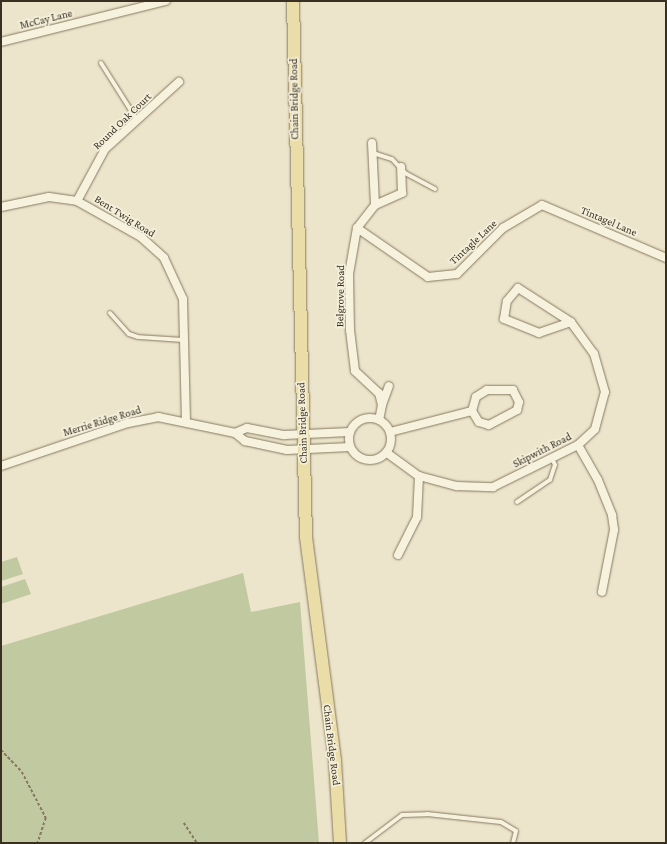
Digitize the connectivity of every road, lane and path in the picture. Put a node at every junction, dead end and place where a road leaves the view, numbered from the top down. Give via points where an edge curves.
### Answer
1 (166, 1) edge
2 (293, 1) edge
3 (1, 42) edge
4 (101, 63) dead end
5 (179, 82) dead end
6 (137, 120) junction
7 (372, 143) dead end
8 (372, 153) junction
9 (401, 167) junction
10 (435, 189) dead end
11 (77, 202) junction
12 (375, 205) junction
13 (542, 205) joint
14 (1, 206) edge
15 (357, 228) junction
16 (666, 258) edge
17 (110, 313) dead end
18 (571, 322) junction
19 (186, 340) junction
20 (388, 386) dead end
21 (382, 405) junction
22 (472, 411) junction
23 (186, 420) junction
24 (379, 420) junction
25 (350, 432) junction
26 (390, 432) junction
27 (235, 433) junction
28 (302, 436) junction
29 (578, 445) junction
30 (350, 446) junction
31 (303, 451) junction
32 (387, 453) junction
33 (552, 458) junction
34 (1, 466) edge
35 (419, 476) junction
36 (518, 502) dead end
37 (398, 555) dead end
38 (602, 592) dead end
39 (1, 750) edge
40 (184, 823) dead end
41 (38, 843) edge
42 (197, 843) edge
43 (340, 843) edge
44 (365, 843) edge
45 (513, 843) edge

1 - 3 street, McCay Lane
2 - 28 main road, Chain Bridge Road
4 - 6 lane
5 - 6 street, Round Oak Court
6 - 11 street, Round Oak Court via 96,161
7 - 8 street
8 - 9 lane via 392,160
8 - 12 street
9 - 10 lane via 405,173
9 - 12 street via 402,193
11 - 14 street, Bent Twig Road via 49,197
11 - 19 street, Bent Twig Road via 141,237 164,258 183,299
12 - 15 street, Belgrove Road
13 - 15 street, Tintagle Lane via 503,228 457,274 428,277
13 - 16 street, Tintagel Lane
15 - 21 street, Belgrove Road via 349,274 355,371 379,393
17 - 19 lane via 128,334 138,338
18 - 18 street, Skipwith Road via 518,288 507,301 504,319 538,333
18 - 29 street, Skipwith Road via 594,354 605,392 595,429
19 - 23 street, Bent Twig Road
20 - 21 street
21 - 24 street
22 - 22 street via 479,422 489,425 517,410 519,402 513,390 503,387 487,390 476,397
22 - 26 street
23 - 27 street, Merrie Ridge Road
23 - 34 street, Merrie Ridge Road via 144,418
24 - 25 street via 365,418
24 - 26 street
25 - 28 street, Merrie Ridge Road
25 - 30 street
26 - 32 street
27 - 28 street, Merrie Ridge Road via 247,428
27 - 31 street, Merrie Ridge Road via 245,441
28 - 31 main road, Chain Bridge Road
29 - 33 street, Skipwith Road
29 - 38 street via 598,480 612,515 614,530
30 - 31 street, Merrie Ridge Road
30 - 32 street via 355,454 368,461
31 - 43 main road, Chain Bridge Road via 309,569 335,761
32 - 35 street, Skipwith Road
33 - 35 street, Skipwith Road via 494,487 457,486
33 - 36 lane via 555,465 550,480
35 - 37 street via 417,517
39 - 41 path via 22,772 46,818
40 - 42 path
44 - 45 lane via 402,816 426,814 501,822 516,831

